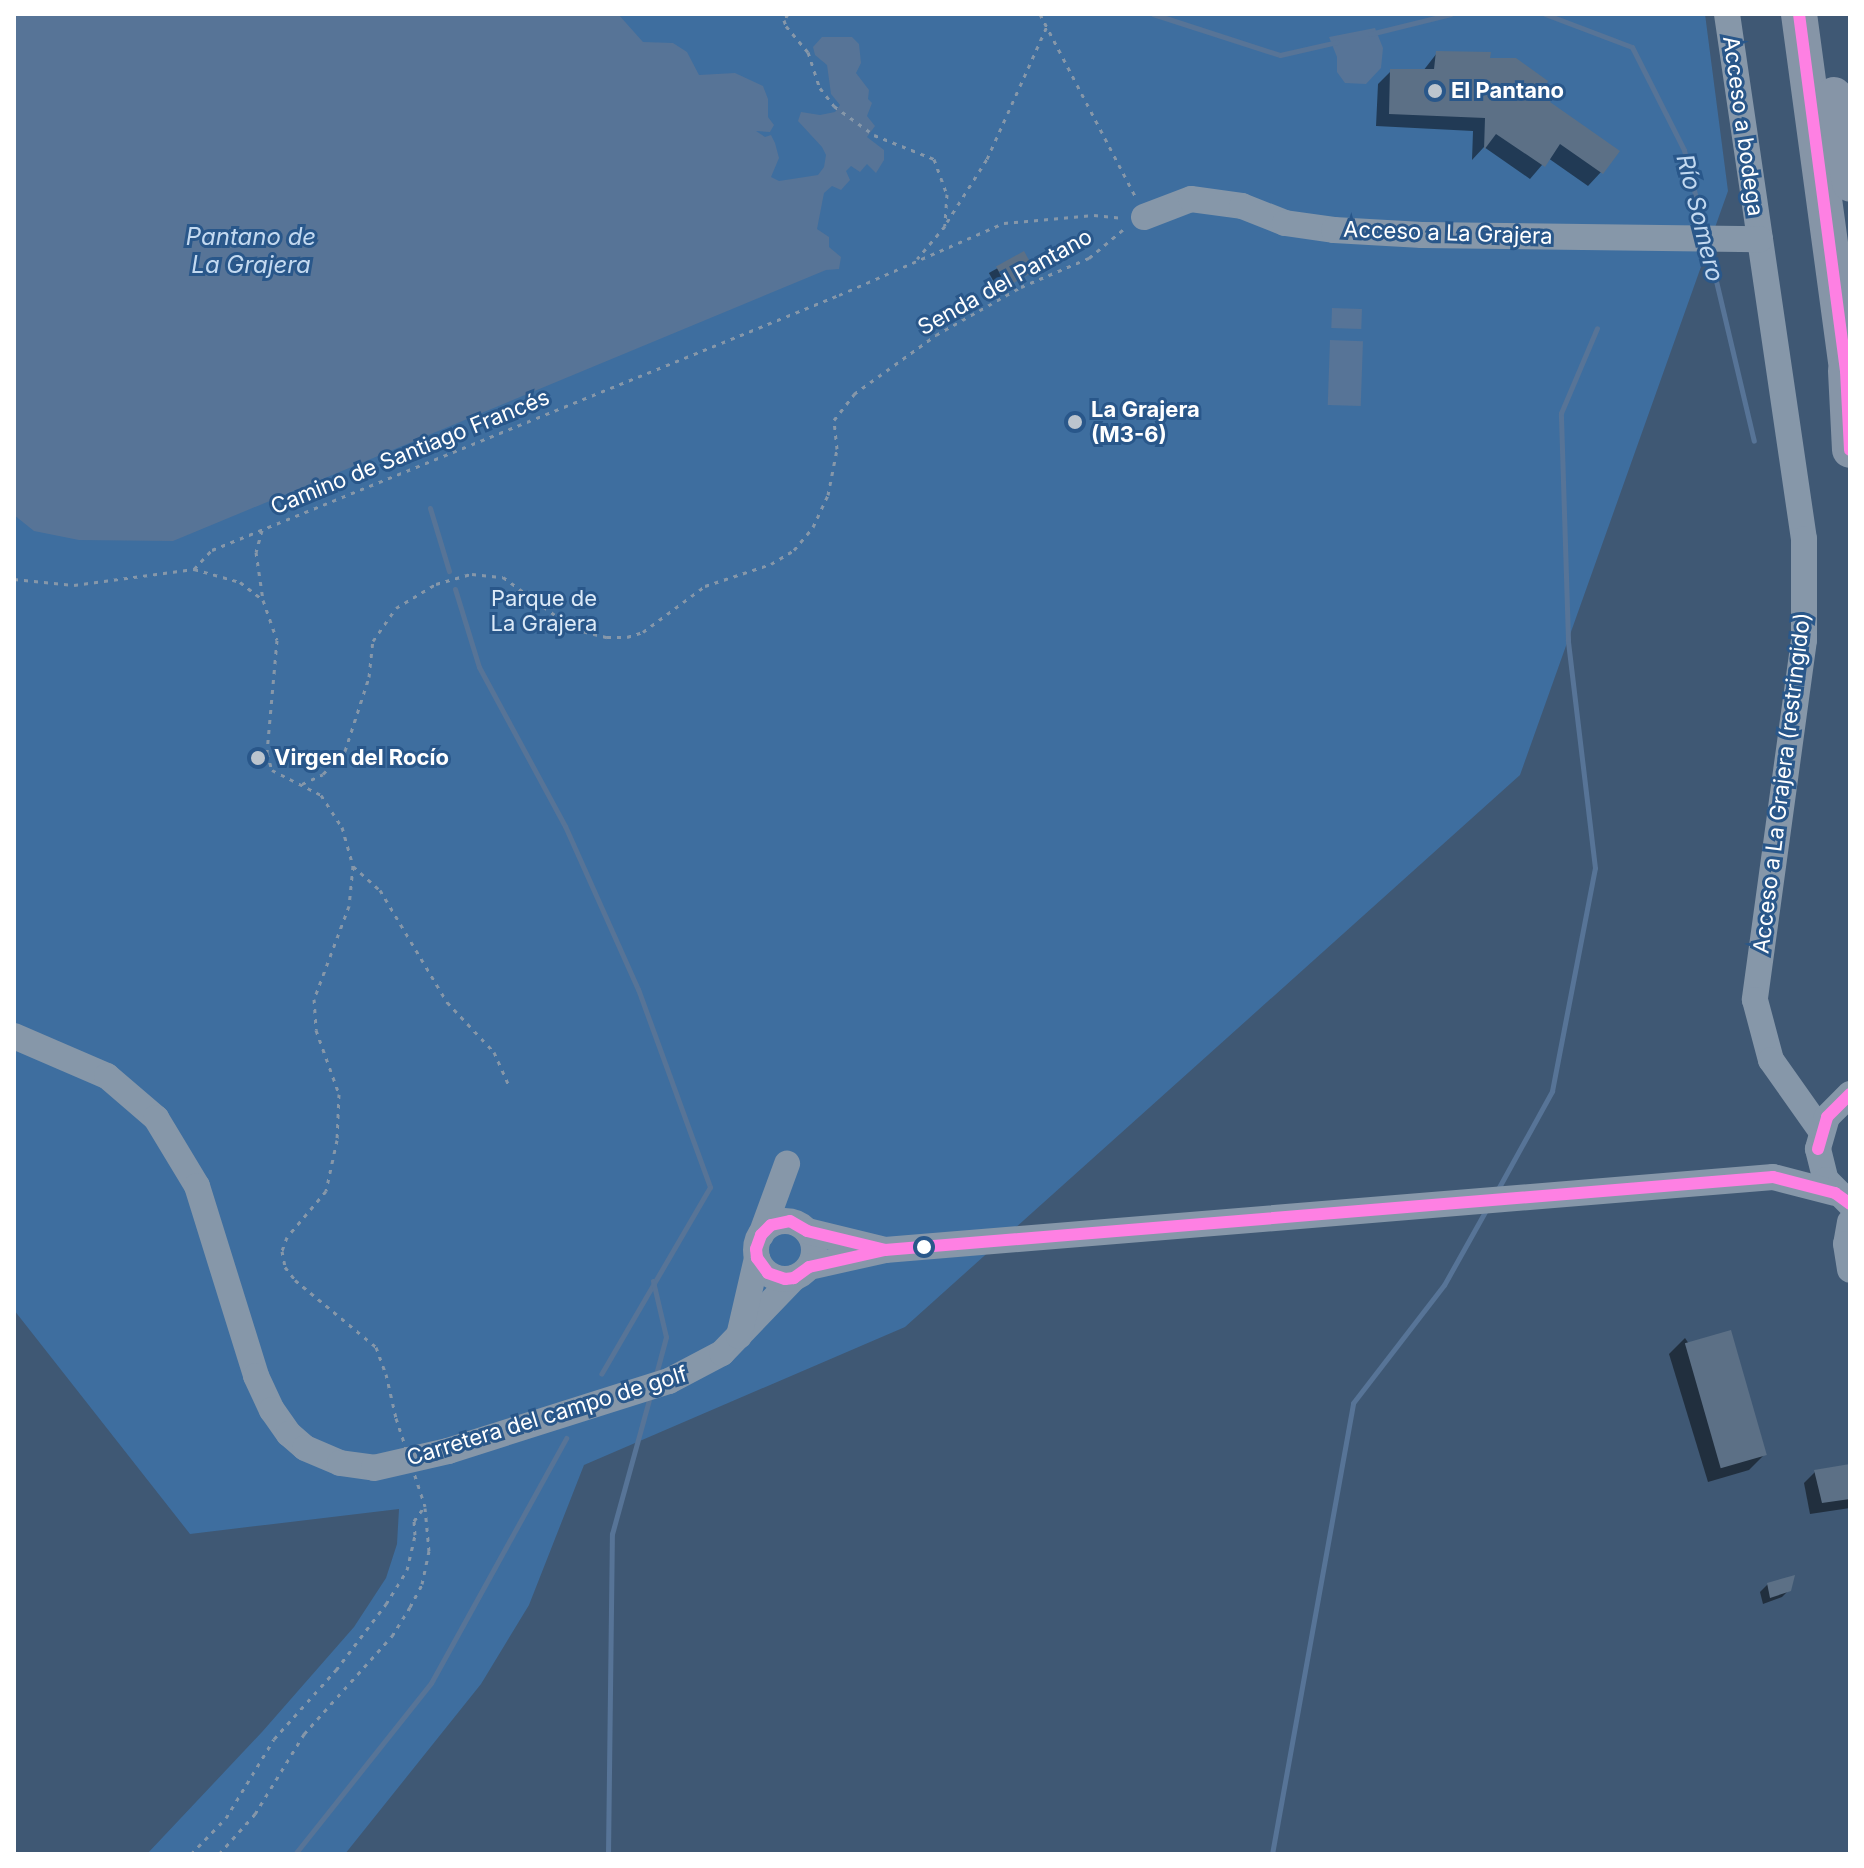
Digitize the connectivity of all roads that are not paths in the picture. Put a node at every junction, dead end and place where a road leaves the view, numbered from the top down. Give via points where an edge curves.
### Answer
1 (1727, 14) edge
2 (1799, 14) edge
3 (1822, 14) edge
4 (1850, 184) edge
5 (1138, 218) road end
6 (1760, 239) junction
7 (1848, 381) edge
8 (1850, 450) edge
9 (14, 1036) edge
10 (1788, 1081) junction
11 (1848, 1095) edge
12 (1820, 1140) junction
13 (1773, 1177) junction
14 (1843, 1199) edge
15 (1850, 1222) edge
16 (803, 1228) junction
17 (759, 1246) junction
18 (885, 1250) junction
19 (1850, 1270) edge
20 (801, 1273) junction
21 (739, 1337) junction

1 - 6 street, Acceso a bodega
2 - 7 highway
3 - 4 highway
5 - 6 street, Acceso a La Grajera via 1191,199 1334,230
6 - 10 street, Acceso a La Grajera (restringido) via 1804,539 1804,640 1755,1000 1771,1060
7 - 8 highway
9 - 21 street, Carretera del campo de golf via 107,1076 156,1118 197,1186 267,1399 289,1434 321,1457 374,1468 448,1451 669,1381 700,1368
10 - 11 street
10 - 12 street
11 - 12 street via 1827,1117
12 - 13 street
12 - 14 street via 1820,1165
13 - 14 street
13 - 18 street
15 - 19 street
16 - 17 street via 780,1222
16 - 17 street via 787,1164
16 - 18 street
16 - 20 street via 815,1249
17 - 20 street via 768,1273 776,1278
17 - 21 street
18 - 20 street
20 - 21 street, Carretera del campo de golf

